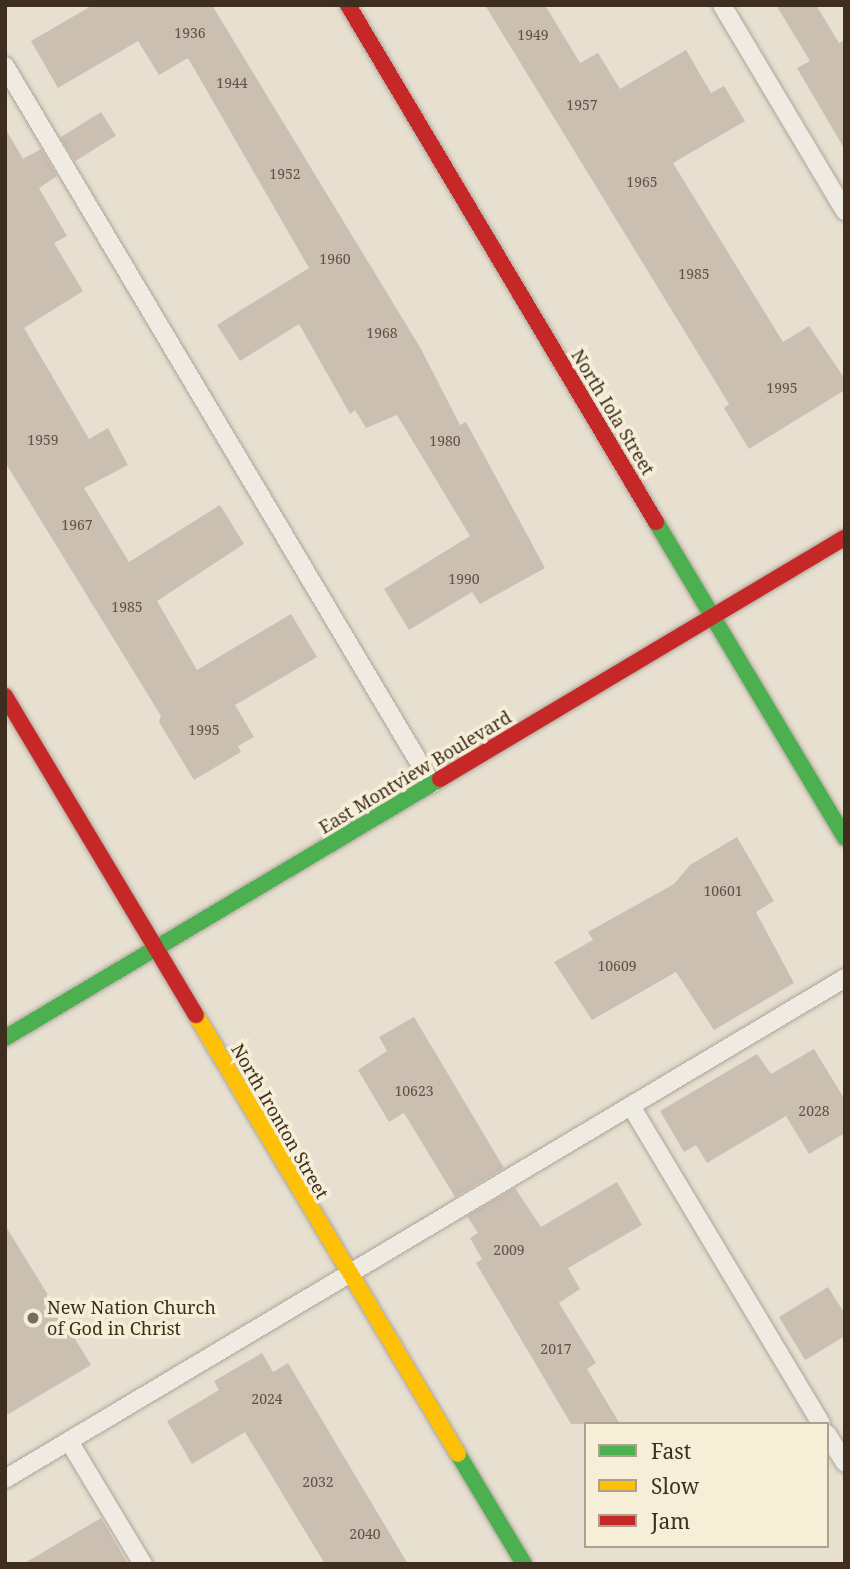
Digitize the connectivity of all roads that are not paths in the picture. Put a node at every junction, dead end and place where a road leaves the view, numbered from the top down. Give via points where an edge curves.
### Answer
1 (348, 5) edge
2 (722, 5) edge
3 (5, 66) edge
4 (845, 211) edge
5 (845, 538) edge
6 (713, 617) junction
7 (5, 696) edge
8 (432, 784) junction
9 (845, 838) edge
10 (156, 949) junction
11 (845, 978) edge
12 (5, 1038) edge
13 (631, 1106) junction
14 (348, 1274) junction
15 (820, 1422) edge
16 (829, 1437) edge
17 (69, 1441) junction
18 (845, 1464) edge
19 (5, 1479) edge
20 (143, 1564) edge
21 (524, 1564) edge

1 - 6 street, North Iola Street
2 - 4 lane
3 - 8 lane
5 - 6 street, East Montview Boulevard
6 - 8 street, East Montview Boulevard
6 - 9 street, North Iola Street
7 - 10 street, North Ironton Street
8 - 10 street, East Montview Boulevard
10 - 12 street, East Montview Boulevard
10 - 14 street, North Ironton Street
11 - 13 lane
13 - 14 lane
13 - 15 lane
14 - 17 lane
14 - 21 street, North Ironton Street
16 - 18 lane
17 - 19 lane
17 - 20 lane

